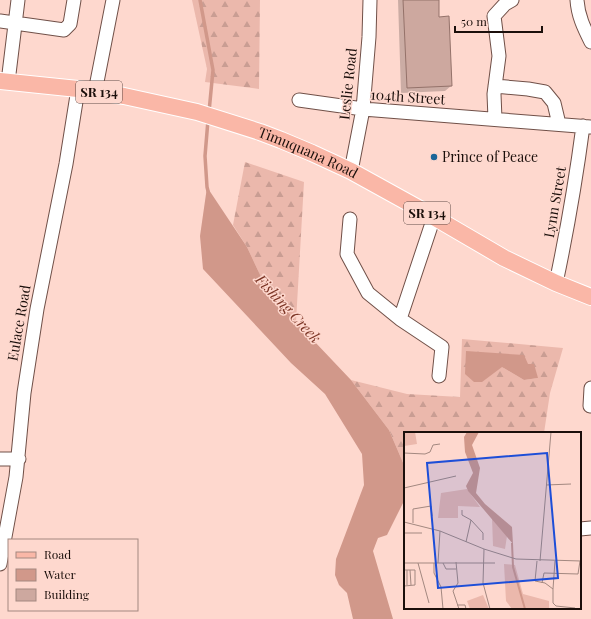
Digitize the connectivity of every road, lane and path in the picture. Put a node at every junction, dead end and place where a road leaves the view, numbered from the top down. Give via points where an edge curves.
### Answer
1 (18, 0) edge
2 (74, 0) edge
3 (113, 0) edge
4 (370, 0) edge
5 (512, 0) edge
6 (576, 0) edge
7 (0, 21) edge
8 (15, 23) junction
9 (591, 42) edge
10 (4, 81) edge
11 (495, 86) junction
12 (78, 89) junction
13 (95, 92) junction
14 (299, 100) dead end
15 (363, 109) junction
16 (495, 119) junction
17 (559, 124) junction
18 (587, 127) edge
19 (351, 171) junction
20 (434, 217) junction
21 (350, 219) dead end
22 (556, 282) junction
23 (591, 297) edge
24 (400, 319) junction
25 (439, 376) dead end
26 (591, 388) edge
27 (591, 406) edge
28 (0, 459) edge
29 (19, 459) junction
30 (591, 528) edge
31 (581, 529) edge
32 (0, 564) edge

1 - 8 street
2 - 8 street via 70,24 64,30
3 - 13 street
4 - 15 street, Leslie Road
5 - 11 street via 494,16 499,56
6 - 9 street via 583,28
7 - 8 street
8 - 10 street
10 - 12 main road, Timuquana Road / SR 134
11 - 16 street
11 - 17 street via 545,92 554,103
12 - 13 main road, Timuquana Road / SR 134
12 - 29 street, Eulace Road via 37,309 24,393
13 - 19 main road, Timuquana Road / SR 134 via 197,112 282,140
14 - 15 street, 104th Street
15 - 16 street, 104th Street
15 - 19 street, Leslie Road
16 - 17 street, 104th Street
17 - 18 street, 104th Street
18 - 22 street, Lynn Street via 578,161
19 - 20 main road, Timuquana Road / SR 134
20 - 22 main road, Timuquana Road / SR 134 via 504,258
20 - 24 street
21 - 24 street via 347,254 368,293
22 - 23 main road, Timuquana Road / SR 134
24 - 25 street via 442,347
26 - 27 street
28 - 29 street
29 - 32 street, Eulace Road
30 - 31 street

